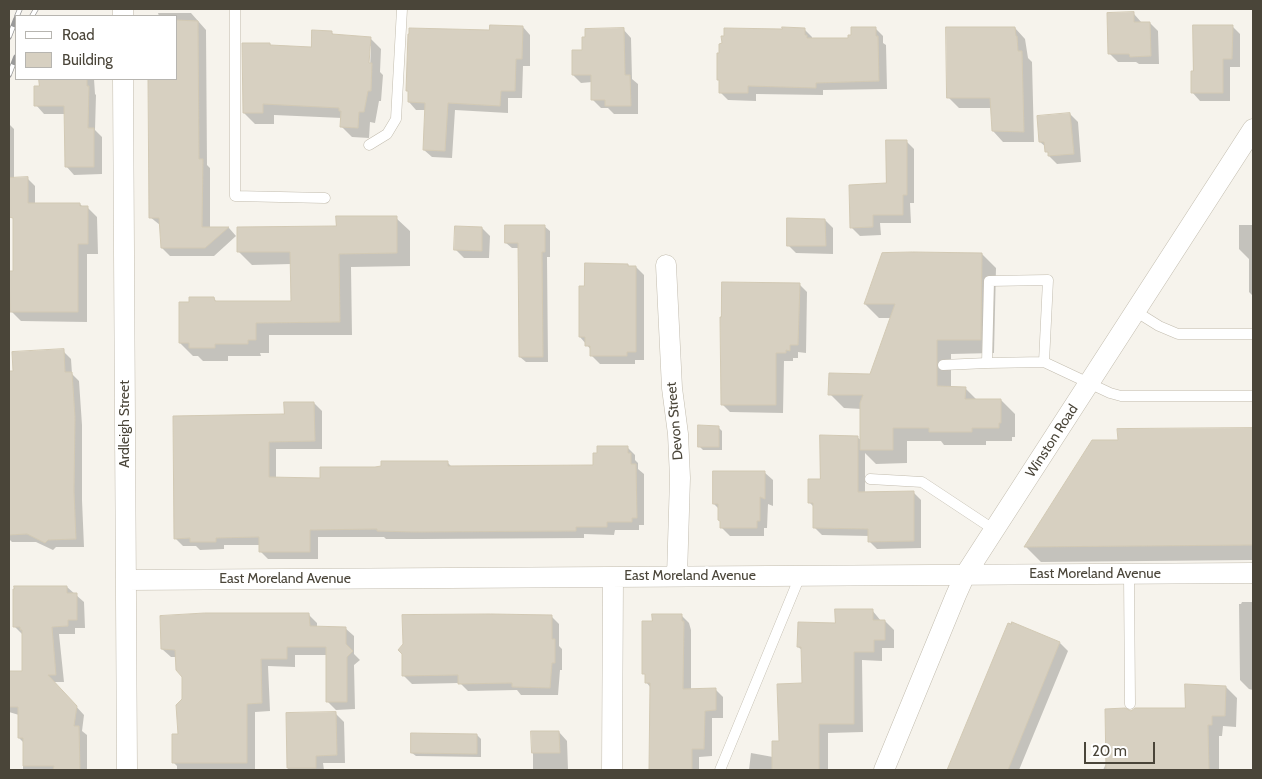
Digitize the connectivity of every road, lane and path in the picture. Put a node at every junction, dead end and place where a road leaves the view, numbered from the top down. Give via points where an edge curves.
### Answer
1 (235, 9) edge
2 (402, 9) edge
3 (123, 80) edge
4 (1253, 129) edge
5 (369, 145) dead end
6 (326, 198) dead end
7 (666, 265) dead end
8 (1135, 311) junction
9 (1253, 334) edge
10 (1044, 362) junction
11 (988, 363) junction
12 (943, 366) dead end
13 (1090, 382) junction
14 (1253, 396) edge
15 (870, 479) dead end
16 (993, 530) junction
17 (1253, 573) edge
18 (1130, 574) junction
19 (966, 575) junction
20 (677, 576) junction
21 (800, 576) junction
22 (613, 577) junction
23 (126, 580) junction
24 (1130, 704) dead end
25 (127, 770) edge
26 (612, 770) edge
27 (720, 770) edge
28 (884, 770) edge

1 - 6 lane via 235,196
2 - 5 lane via 396,119 387,134
3 - 23 street, Ardleigh Street
4 - 8 street, Winston Road
7 - 20 street, Devon Street via 680,478
8 - 9 lane via 1178,334
8 - 13 street, Winston Road
10 - 11 lane
10 - 11 lane via 1048,280 989,281
10 - 13 lane
11 - 12 lane
13 - 14 lane via 1120,396
13 - 16 street, Winston Road
15 - 16 lane via 922,482
16 - 19 street, Winston Road
17 - 18 street, East Moreland Avenue
18 - 19 street, East Moreland Avenue
18 - 24 lane
19 - 21 street, East Moreland Avenue
19 - 28 street, Winston Road
20 - 21 street, East Moreland Avenue
20 - 22 street, East Moreland Avenue
21 - 27 lane
22 - 23 street, East Moreland Avenue
22 - 26 street
23 - 25 street, Ardleigh Street

